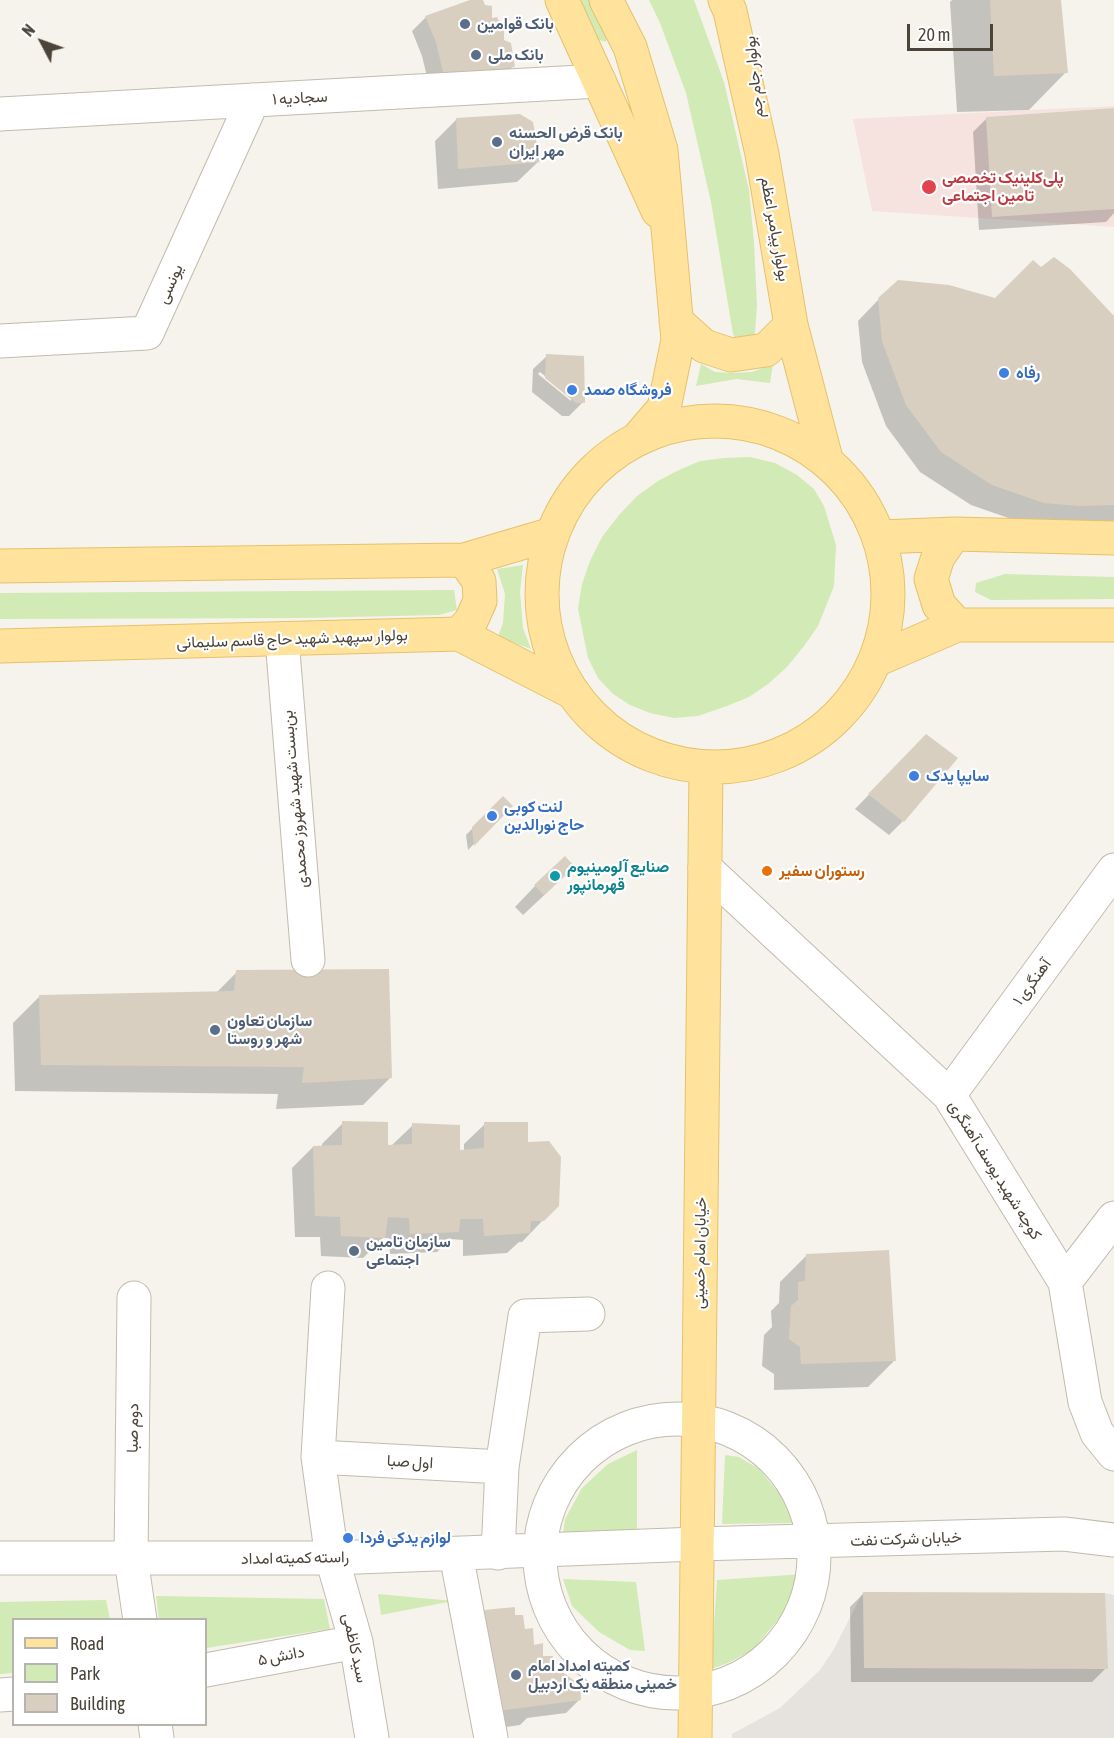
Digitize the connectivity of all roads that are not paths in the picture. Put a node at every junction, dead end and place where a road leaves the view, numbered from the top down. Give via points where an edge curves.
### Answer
1 (562, 0) edge
2 (606, 0) edge
3 (725, 0) edge
4 (746, 0) edge
5 (599, 81) junction
6 (252, 100) junction
7 (0, 114) edge
8 (762, 154) junction
9 (669, 234) junction
10 (676, 321) junction
11 (791, 325) junction
12 (0, 341) edge
13 (639, 437) junction
14 (826, 459) junction
15 (552, 534) junction
16 (954, 534) junction
17 (880, 537) junction
18 (1114, 538) edge
19 (464, 560) junction
20 (0, 566) edge
21 (957, 625) junction
22 (1114, 625) edge
23 (459, 634) junction
24 (282, 639) junction
25 (0, 646) edge
26 (876, 660) junction
27 (570, 691) junction
28 (706, 768) junction
29 (705, 868) junction
30 (1114, 870) edge
31 (308, 960) dead end
32 (949, 1095) junction
33 (1114, 1218) edge
34 (1065, 1282) junction
35 (328, 1288) dead end
36 (134, 1298) dead end
37 (588, 1314) dead end
38 (698, 1419) junction
39 (1114, 1454) edge
40 (318, 1457) junction
41 (502, 1467) junction
42 (1114, 1540) edge
43 (814, 1542) junction
44 (697, 1544) junction
45 (539, 1552) junction
46 (498, 1553) junction
47 (456, 1554) junction
48 (0, 1558) edge
49 (332, 1558) junction
50 (131, 1559) junction
51 (140, 1618) edge
52 (356, 1642) junction
53 (207, 1670) edge
54 (695, 1692) junction
55 (372, 1738) edge
56 (491, 1738) edge
57 (695, 1738) edge

1 - 5 main road
2 - 9 main road via 630,47 661,150
3 - 8 main road, بولوار پیامبر اعظم
4 - 8 main road, بولوار جام جم
5 - 6 street, سجادیه ۱
5 - 9 main road
6 - 7 street, سجادیه ۱
6 - 12 street, یونسی via 147,333
8 - 11 main road, بولوار پیامبر اعظم
9 - 10 main road
10 - 11 main road via 704,346 731,355 766,350
10 - 13 main road via 678,340 664,408
11 - 14 main road, بولوار پیامبر اعظم
13 - 14 main road via 686,422 736,421 784,434
13 - 15 main road via 602,461 572,494
14 - 17 main road via 858,494
15 - 19 main road
15 - 27 main road via 541,587 547,641
16 - 17 main road
16 - 18 main road
16 - 21 main road via 938,556 931,579 939,605
17 - 26 main road via 889,578 887,620
19 - 20 main road
19 - 23 main road via 479,581 480,601 471,621
21 - 22 main road
21 - 26 main road
23 - 24 main road, بولوار سپهبد شهید حاج قاسم سلیمانی
23 - 27 main road, بولوار سپهبد شهید حاج قاسم سلیمانی
24 - 25 main road, بولوار سپهبد شهید حاج قاسم سلیمانی
24 - 31 street, بن‌بست شهید شهروز محمدی
26 - 28 main road via 848,706 808,741 759,762
27 - 28 main road via 606,730 653,757
28 - 29 main road, خیابان امام خمینی
29 - 32 street, کوچه شهید یوسف آهنگری
29 - 38 main road, خیابان امام خمینی
30 - 32 street, آهنگری ۱
32 - 34 street, کوچه شهید یوسف آهنگری
33 - 34 street
34 - 39 street, کوچه شهید یوسف آهنگری via 1085,1401 1097,1432
35 - 40 street
36 - 50 street, دوم صبا
37 - 41 street via 525,1316
38 - 43 street via 741,1433 777,1460 802,1498
38 - 44 main road, خیابان امام خمینی
38 - 45 street via 651,1420 607,1436 572,1466 548,1506
40 - 41 street, اول صبا
40 - 49 street
41 - 46 street
42 - 43 street, خیابان شرکت نفت via 1064,1534
43 - 44 street, خیابان شرکت نفت
43 - 54 street via 812,1584 797,1624 770,1657 735,1680
44 - 45 street, راسته کمیته امداد
44 - 54 main road, خیابان امام خمینی
45 - 46 street, راسته کمیته امداد
45 - 54 street via 543,1591 559,1628 584,1659 617,1680 655,1692
46 - 47 street, راسته کمیته امداد
47 - 49 street, راسته کمیته امداد
47 - 56 street
48 - 50 street, راسته کمیته امداد
49 - 50 street, راسته کمیته امداد
49 - 52 street, سید کاظمی
50 - 51 street, دوم صبا
52 - 53 street, دانش ۵
52 - 55 street, سید کاظمی
54 - 57 main road, خیابان امام خمینی

